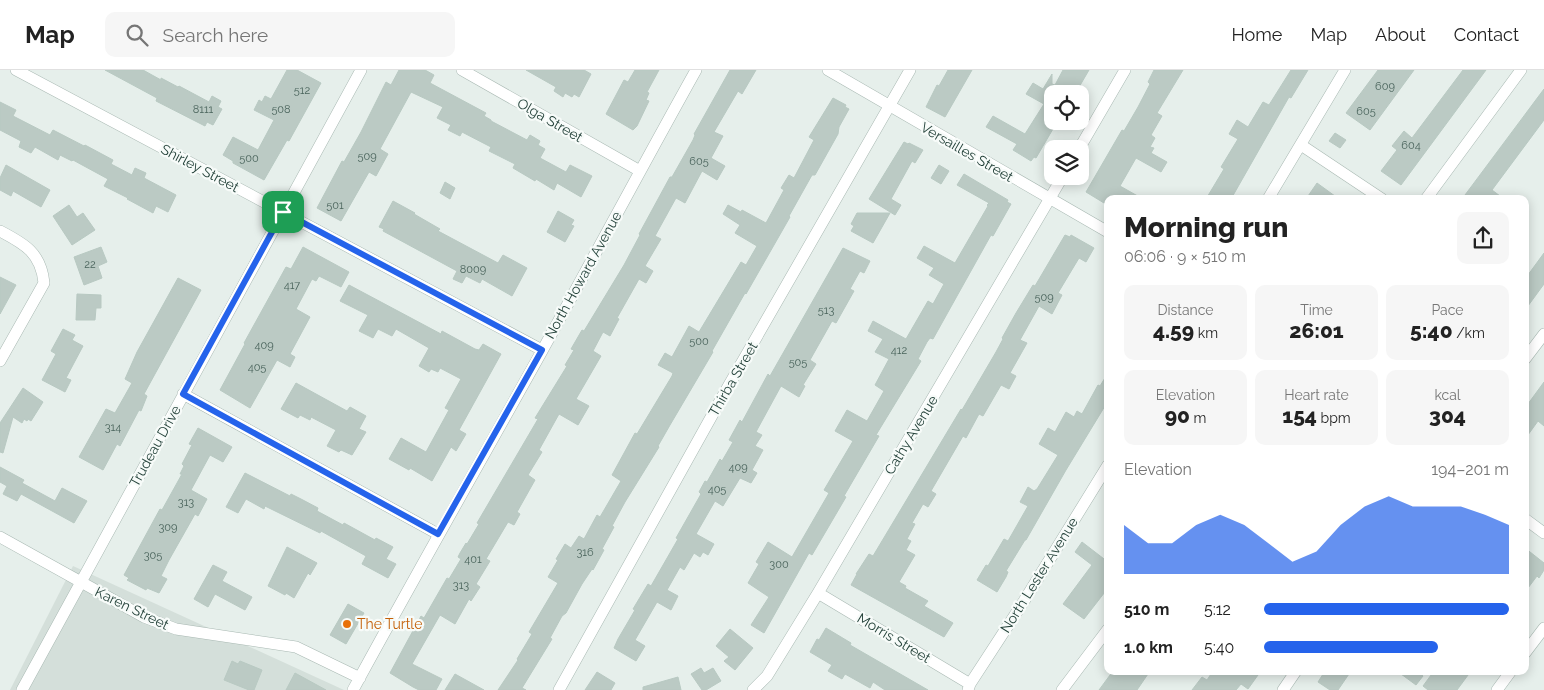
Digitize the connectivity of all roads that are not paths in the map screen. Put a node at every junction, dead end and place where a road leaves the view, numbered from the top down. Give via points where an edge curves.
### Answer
1 (16, 70) edge
2 (360, 70) edge
3 (462, 70) edge
4 (696, 70) edge
5 (828, 70) edge
6 (910, 70) edge
7 (1125, 70) edge
8 (1345, 70) edge
9 (1521, 70) edge
10 (889, 107) junction
11 (1084, 140) edge
12 (1301, 145) junction
13 (640, 171) junction
14 (1058, 185) edge
15 (1270, 195) edge
16 (1376, 195) edge
17 (1429, 195) edge
18 (1050, 199) junction
19 (283, 212) junction
20 (1104, 230) edge
21 (0, 231) edge
22 (1544, 334) edge
23 (542, 350) junction
24 (1529, 355) edge
25 (0, 361) edge
26 (183, 394) junction
27 (1104, 471) edge
28 (1529, 522) edge
29 (1544, 533) edge
30 (438, 534) junction
31 (0, 537) edge
32 (80, 582) junction
33 (818, 593) junction
34 (1544, 628) edge
35 (1104, 634) edge
36 (1529, 648) edge
37 (1293, 675) edge
38 (1509, 675) edge
39 (360, 678) junction
40 (967, 688) edge
41 (22, 690) edge
42 (353, 690) edge
43 (559, 690) edge
44 (753, 690) edge
45 (1062, 690) edge
46 (1283, 690) edge
47 (1497, 690) edge

1 - 19 street, Shirley Street
2 - 19 street, Trudeau Drive
3 - 13 street, Olga Street
4 - 13 street, North Howard Avenue
5 - 10 street, Versailles Street
6 - 10 street, Thirba Street
7 - 11 street
8 - 12 street
9 - 17 street
10 - 18 street, Versailles Street
10 - 43 street, Thirba Street
12 - 15 street
12 - 16 street
13 - 23 street, North Howard Avenue
14 - 18 street, Cathy Avenue
18 - 20 street, Versailles Street
18 - 33 street, Cathy Avenue
19 - 23 street, Shirley Street
19 - 26 street, Trudeau Drive
21 - 25 street via 22,242 37,257 44,283
22 - 24 street
23 - 30 street, North Howard Avenue
26 - 30 street
26 - 32 street, Trudeau Drive
27 - 40 street, North Lester Avenue
28 - 29 street
30 - 39 street, North Howard Avenue
31 - 32 street, Karen Street
32 - 39 street, Karen Street via 144,617 176,629 296,647
32 - 41 street, Trudeau Drive
33 - 40 street, Morris Street
33 - 44 street, Cathy Avenue via 767,676
34 - 36 street
35 - 45 street
37 - 46 street
38 - 47 street
39 - 42 street, North Howard Avenue

